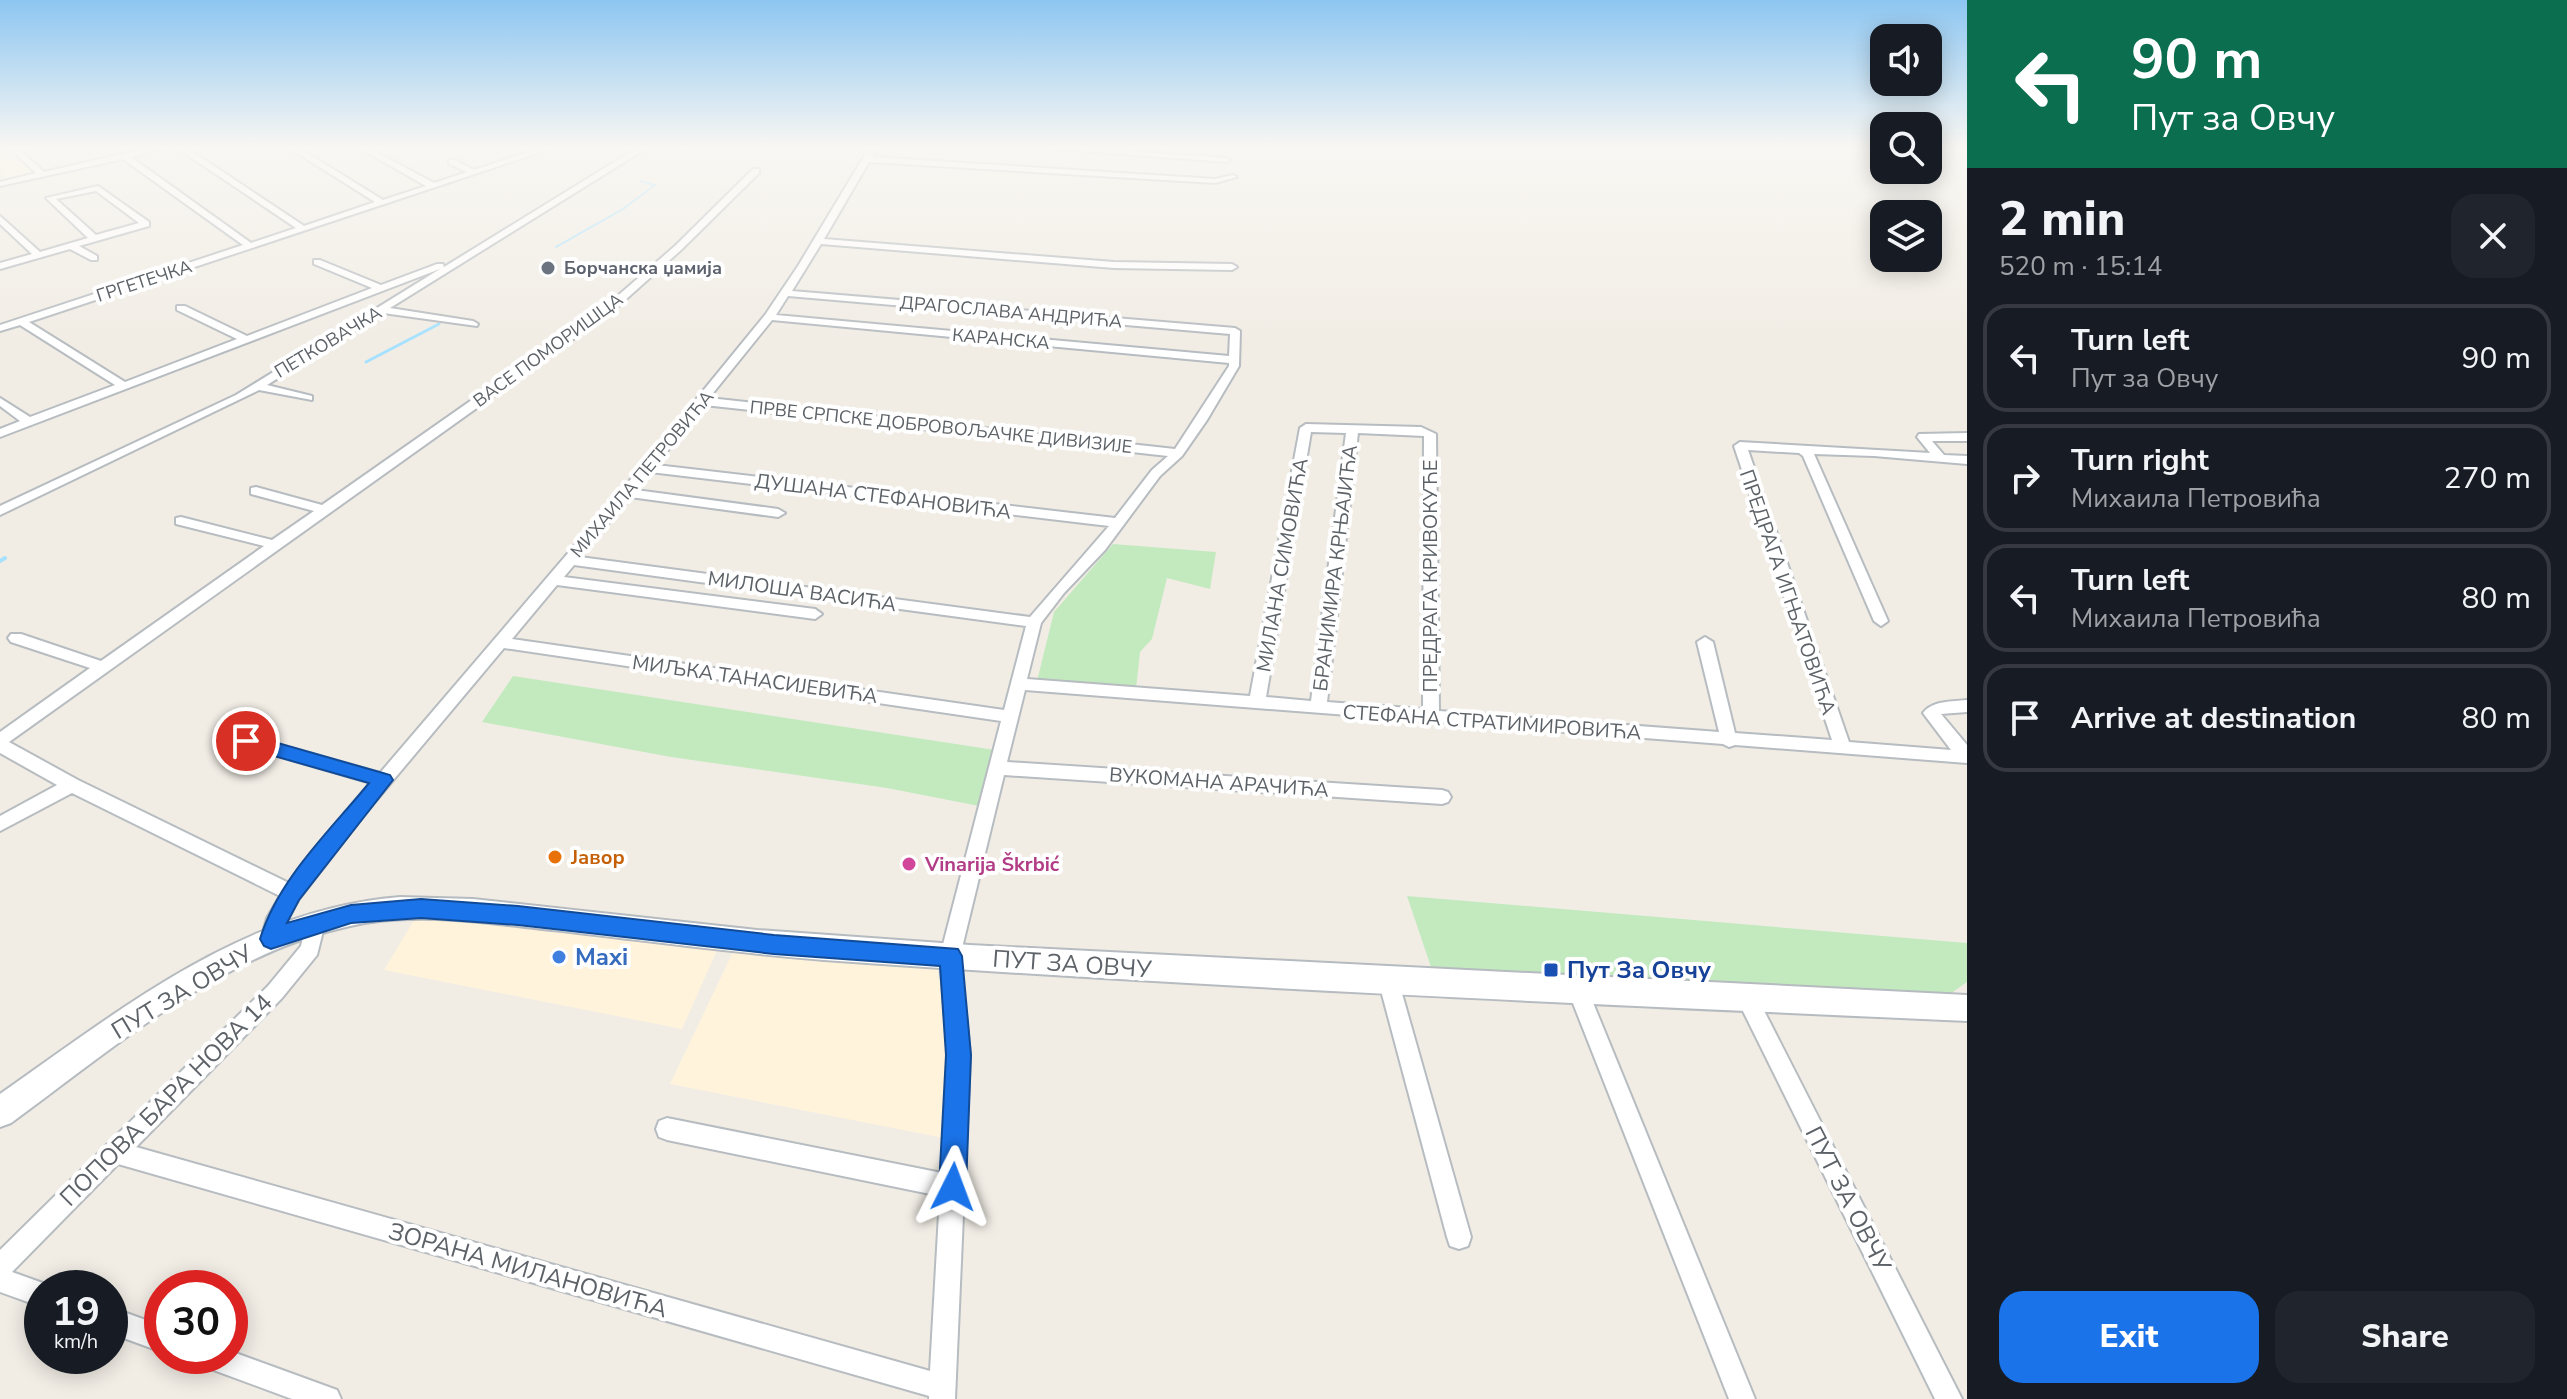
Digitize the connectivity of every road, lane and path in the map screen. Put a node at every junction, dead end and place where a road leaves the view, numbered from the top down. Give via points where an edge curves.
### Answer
1 (66, 213) edge
2 (132, 213) edge
3 (205, 213) edge
4 (279, 213) edge
5 (351, 213) edge
6 (536, 213) edge
7 (712, 213) edge
8 (834, 213) edge
9 (0, 219) edge
10 (303, 229) junction
11 (95, 239) junction
12 (817, 241) junction
13 (71, 246) junction
14 (250, 246) junction
15 (38, 255) junction
16 (94, 258) dead end
17 (317, 262) dead end
18 (455, 263) junction
19 (0, 266) edge
20 (1232, 267) dead end
21 (379, 288) junction
22 (786, 293) junction
23 (181, 308) dead end
24 (381, 310) junction
25 (769, 317) junction
26 (21, 321) junction
27 (473, 324) dead end
28 (0, 328) edge
29 (245, 339) junction
30 (1234, 360) junction
31 (124, 386) junction
32 (257, 386) junction
33 (308, 398) dead end
34 (0, 401) edge
35 (703, 401) junction
36 (29, 422) junction
37 (1352, 429) junction
38 (0, 433) edge
39 (1967, 437) edge
40 (1802, 450) junction
41 (1178, 453) junction
42 (1940, 458) junction
43 (1967, 460) edge
44 (647, 468) junction
45 (256, 491) dead end
46 (627, 493) junction
47 (325, 510) junction
48 (0, 511) edge
49 (778, 513) dead end
50 (181, 521) dead end
51 (1119, 523) junction
52 (274, 545) junction
53 (571, 560) junction
54 (554, 580) junction
55 (815, 614) dead end
56 (1881, 621) dead end
57 (1034, 622) junction
58 (16, 638) dead end
59 (500, 642) junction
60 (1705, 642) dead end
61 (102, 667) junction
62 (1017, 684) junction
63 (1257, 703) junction
64 (1967, 706) edge
65 (1318, 708) junction
66 (1010, 717) junction
67 (1431, 718) junction
68 (246, 741) dead end
69 (1729, 741) junction
70 (0, 742) edge
71 (1843, 749) junction
72 (1967, 757) edge
73 (997, 768) junction
74 (383, 780) junction
75 (72, 785) junction
76 (1442, 797) dead end
77 (0, 824) edge
78 (292, 893) junction
79 (315, 923) junction
80 (271, 939) junction
81 (950, 956) junction
82 (1389, 983) junction
83 (1577, 988) junction
84 (1747, 998) junction
85 (1967, 1008) edge
86 (0, 1112) edge
87 (667, 1129) dead end
88 (115, 1152) junction
89 (953, 1187) junction
90 (1459, 1237) dead end
91 (0, 1267) edge
92 (0, 1280) edge
93 (24, 1289) edge
94 (248, 1370) edge
95 (942, 1393) edge
96 (328, 1399) edge
97 (1742, 1399) edge
98 (1949, 1399) edge

1 - 11 street
2 - 11 street via 146,224
3 - 14 street
4 - 10 street
5 - 10 street, ГРГЕТЕЧКА
6 - 18 street, ПЕТКОВАЧКА
7 - 47 street, ВАСЕ ПОМОРИШЦА via 629,293
8 - 12 street, МИХАИЛА ПЕТРОВИЋА
9 - 15 street
10 - 14 street, ГРГЕТЕЧКА
11 - 13 street
12 - 20 street via 1114,265
12 - 22 street, МИХАИЛА ПЕТРОВИЋА
13 - 15 street
13 - 16 street
14 - 26 street, ГРГЕТЕЧКА
15 - 19 street
17 - 21 street
18 - 21 street
18 - 24 street, ПЕТКОВАЧКА
21 - 29 street
22 - 25 street, МИХАИЛА ПЕТРОВИЋА
22 - 30 street, ДРАГОСЛАВА АНДРИЋА via 1235,331
23 - 29 street
24 - 27 street
24 - 32 street, ПЕТКОВАЧКА
25 - 30 street, КАРАНСКА
25 - 35 street, МИХАИЛА ПЕТРОВИЋА
26 - 28 street, ГРГЕТЕЧКА
26 - 31 street
29 - 31 street
30 - 41 street
31 - 36 street
32 - 33 street
32 - 48 street, ПЕТКОВАЧКА
34 - 36 street
35 - 41 street, ПРВЕ СРПСКЕ ДОБРОВОЉАЧКЕ ДИВИЗИЈЕ
35 - 44 street, МИХАИЛА ПЕТРОВИЋА
36 - 38 street
37 - 63 street, МИЛАНА СИМОВИЋА via 1306,428
37 - 65 street, БРАНИМИРА КРЊАЈИЋА
37 - 67 street, ПРЕДРАГА КРИВОКУЋЕ via 1430,434
39 - 42 street via 1923,435
40 - 42 street
40 - 56 street
40 - 71 street, ПРЕДРАГА ИГЊАТОВИЋА via 1739,448
41 - 51 street
42 - 43 street
44 - 46 street, МИХАИЛА ПЕТРОВИЋА
44 - 51 street, ДУШАНА СТЕФАНОВИЋА
45 - 47 street
46 - 49 street
46 - 53 street, МИХАИЛА ПЕТРОВИЋА
47 - 52 street, ВАСЕ ПОМОРИШЦА
50 - 52 street
51 - 57 street
52 - 61 street, ВАСЕ ПОМОРИШЦА
53 - 54 street, МИХАИЛА ПЕТРОВИЋА
53 - 57 street, МИЛОША ВАСИЋА
54 - 55 street
54 - 59 street, МИХАИЛА ПЕТРОВИЋА
57 - 62 street
58 - 61 street
59 - 66 street, МИЉКА ТАНАСИЈЕВИЋА
59 - 74 street, МИХАИЛА ПЕТРОВИЋА
60 - 69 street
61 - 70 street, ВАСЕ ПОМОРИШЦА
62 - 63 street, СТЕФАНА СТРАТИМИРОВИЋА
62 - 66 street
63 - 65 street, СТЕФАНА СТРАТИМИРОВИЋА
64 - 72 street via 1931,713
65 - 67 street, СТЕФАНА СТРАТИМИРОВИЋА
66 - 73 street
67 - 69 street, СТЕФАНА СТРАТИМИРОВИЋА
68 - 74 street
69 - 71 street, СТЕФАНА СТРАТИМИРОВИЋА
70 - 75 street, ВАСЕ ПОМОРИШЦА
71 - 72 street, СТЕФАНА СТРАТИМИРОВИЋА
73 - 76 street, ВУКОМАНА АРАЧИЋА
73 - 81 street
74 - 78 street, МИХАИЛА ПЕТРОВИЋА
75 - 77 street
75 - 78 street, ВАСЕ ПОМОРИШЦА
78 - 80 street, МИХАИЛА ПЕТРОВИЋА
79 - 80 street, ПУТ ЗА ОВЧУ
79 - 81 street, ПУТ ЗА ОВЧУ via 390,909 471,911 774,944
79 - 88 street, ПОПОВА БАРА НОВА 14 via 310,949 284,982
80 - 86 street, ПУТ ЗА ОВЧУ via 201,974
81 - 82 street, ПУТ ЗА ОВЧУ
81 - 89 street via 959,1055
82 - 83 street, ПУТ ЗА ОВЧУ
82 - 90 street
83 - 84 street, ПУТ ЗА ОВЧУ
83 - 97 street
84 - 85 street, ПУТ ЗА ОВЧУ
84 - 98 street, ПУТ ЗА ОВЧУ
87 - 89 street
88 - 91 street, ПОПОВА БАРА НОВА 14
88 - 95 street, ЗОРАНА МИЛАНОВИЋА
89 - 95 street
92 - 93 street
94 - 96 street

